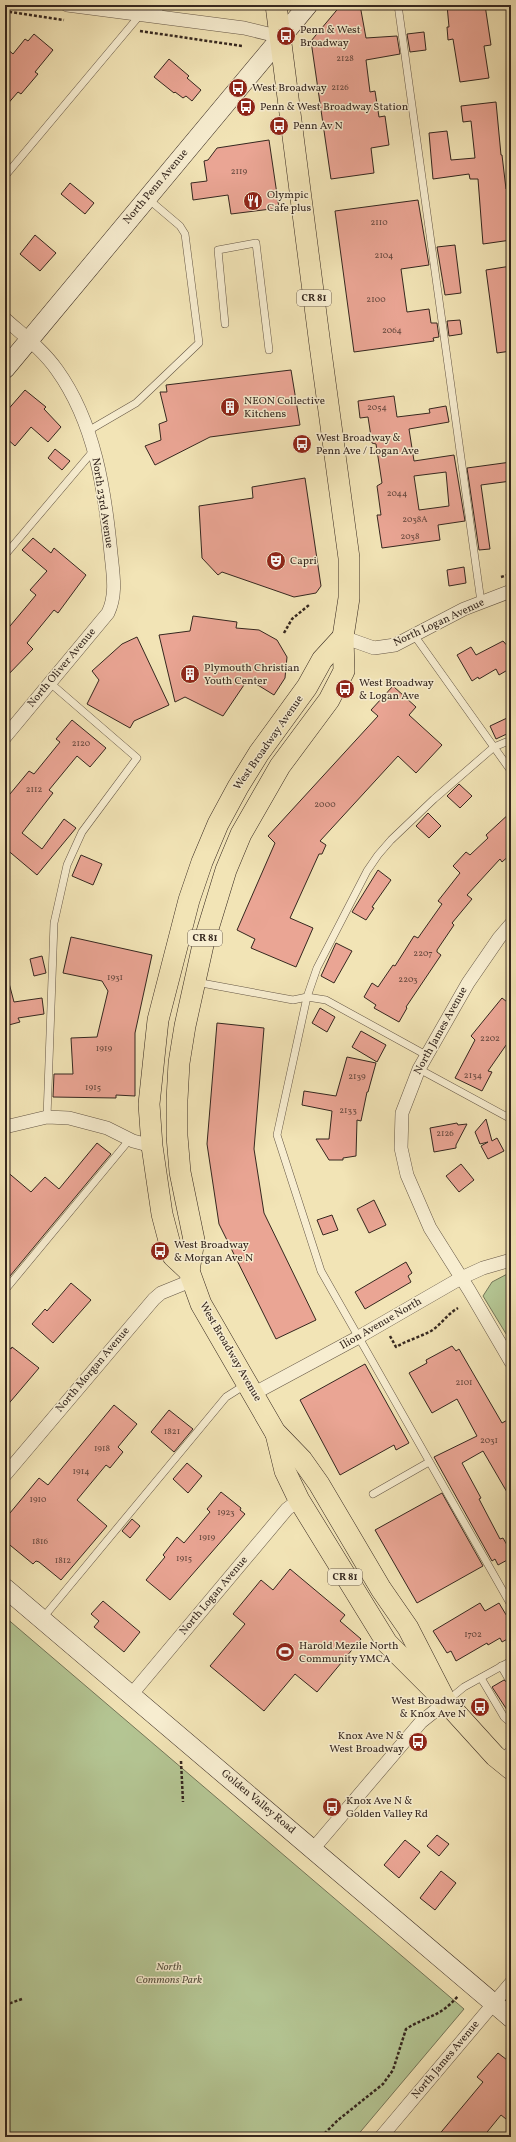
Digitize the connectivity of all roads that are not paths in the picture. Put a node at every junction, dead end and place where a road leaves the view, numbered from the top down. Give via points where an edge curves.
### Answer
1 (67, 5) edge
2 (276, 5) edge
3 (308, 5) edge
4 (398, 5) edge
5 (95, 7) edge
6 (159, 11) edge
7 (140, 15) junction
8 (281, 37) junction
9 (5, 176) edge
10 (147, 198) junction
11 (5, 319) edge
12 (225, 324) dead end
13 (30, 340) junction
14 (269, 350) dead end
15 (5, 369) edge
16 (88, 431) junction
17 (94, 450) junction
18 (5, 555) edge
19 (511, 591) edge
20 (114, 596) joint
21 (481, 602) junction
22 (414, 635) junction
23 (343, 637) junction
24 (49, 682) junction
25 (5, 737) edge
26 (511, 740) edge
27 (494, 747) junction
28 (511, 771) edge
29 (214, 866) junction
30 (511, 924) edge
31 (194, 982) junction
32 (307, 997) junction
33 (426, 1055) junction
34 (419, 1069) junction
35 (47, 1117) junction
36 (511, 1119) edge
37 (5, 1127) edge
38 (130, 1139) junction
39 (152, 1146) junction
40 (511, 1260) edge
41 (191, 1275) junction
42 (461, 1278) junction
43 (5, 1290) edge
44 (357, 1338) junction
45 (511, 1362) edge
46 (250, 1389) junction
47 (276, 1432) junction
48 (429, 1462) junction
49 (5, 1475) edge
50 (373, 1494) dead end
51 (299, 1500) junction
52 (5, 1588) edge
53 (511, 1604) edge
54 (41, 1619) junction
55 (511, 1661) edge
56 (501, 1666) junction
57 (481, 1678) junction
58 (508, 1678) dead end
59 (131, 1695) junction
60 (446, 1702) junction
61 (511, 1723) edge
62 (508, 1760) edge
63 (313, 1849) junction
64 (511, 1983) edge
65 (494, 2003) junction
66 (511, 2018) edge
67 (381, 2137) edge

1 - 5 street
2 - 8 main road, CR 81
3 - 8 street, North Penn Avenue
4 - 21 lane
5 - 7 street
6 - 7 street
6 - 8 street
7 - 9 lane
8 - 10 street, North Penn Avenue
8 - 23 main road, CR 81 via 349,558 349,598
10 - 13 street, North Penn Avenue
10 - 16 lane via 180,226 185,234 199,344 136,403
11 - 13 street, North 23rd Avenue
12 - 14 lane via 218,250 256,244
13 - 15 street, North Penn Avenue
13 - 16 street, North 23rd Avenue via 57,370
16 - 17 street, North 23rd Avenue
17 - 18 lane
17 - 20 street, North 23rd Avenue via 106,514
19 - 21 street, North Logan Avenue
20 - 24 street, North Oliver Avenue via 108,613
21 - 22 street, North Logan Avenue
22 - 23 street, North Logan Avenue via 384,648 374,648
22 - 27 lane
23 - 29 main road, West Broadway Avenue / CR 81 via 322,660 308,687 259,753 238,787 218,824
24 - 25 street, North Oliver Avenue
24 - 35 lane via 137,758 82,832 67,865 54,923
26 - 27 lane
27 - 28 lane
27 - 32 lane via 434,800 378,855 367,871 317,968
29 - 31 main road, West Broadway Avenue / CR 81 via 213,908
29 - 39 main road, West Broadway Avenue / CR 81 via 189,900 158,1020 149,1104
30 - 33 street, North James Avenue via 468,983
31 - 32 lane via 293,1000
31 - 41 main road, West Broadway Avenue / CR 81 via 179,1062 177,1100 180,1172 194,1240
32 - 33 lane via 326,1000
32 - 44 lane via 277,1135 321,1271
33 - 34 street, North James Avenue
34 - 36 lane
34 - 42 street, North James Avenue via 402,1113 401,1148 407,1175 430,1228
35 - 37 street
35 - 38 street via 88,1122
38 - 39 street
38 - 43 lane
39 - 41 main road, West Broadway Avenue / CR 81 via 162,1214 173,1256
40 - 42 street, Ilion Avenue North
41 - 46 main road, West Broadway Avenue / CR 81 via 202,1304
41 - 49 street, North Morgan Avenue via 154,1299
42 - 44 street, Ilion Avenue North
42 - 45 street, North James Avenue
44 - 46 street, Ilion Avenue North
44 - 48 lane
46 - 47 main road, West Broadway Avenue / CR 81
46 - 54 lane via 226,1397
47 - 51 main road, West Broadway Avenue / CR 81 via 285,1471
47 - 60 main road, West Broadway Avenue / CR 81 via 302,1460 319,1484 408,1628
48 - 50 lane
48 - 53 lane
51 - 59 street, North Logan Avenue via 285,1512
51 - 60 main road, West Broadway Avenue / CR 81 via 387,1643
52 - 54 street, Golden Valley Road
54 - 59 street, Golden Valley Road
55 - 56 lane
56 - 57 lane
56 - 58 lane
57 - 60 lane via 464,1687
57 - 61 lane
59 - 63 street, Golden Valley Road
60 - 62 main road, West Broadway Avenue / CR 81 via 468,1728
60 - 63 street via 420,1722
63 - 65 street, Golden Valley Road
64 - 65 street, North James Avenue
65 - 66 street, Golden Valley Road
65 - 67 street, North James Avenue

